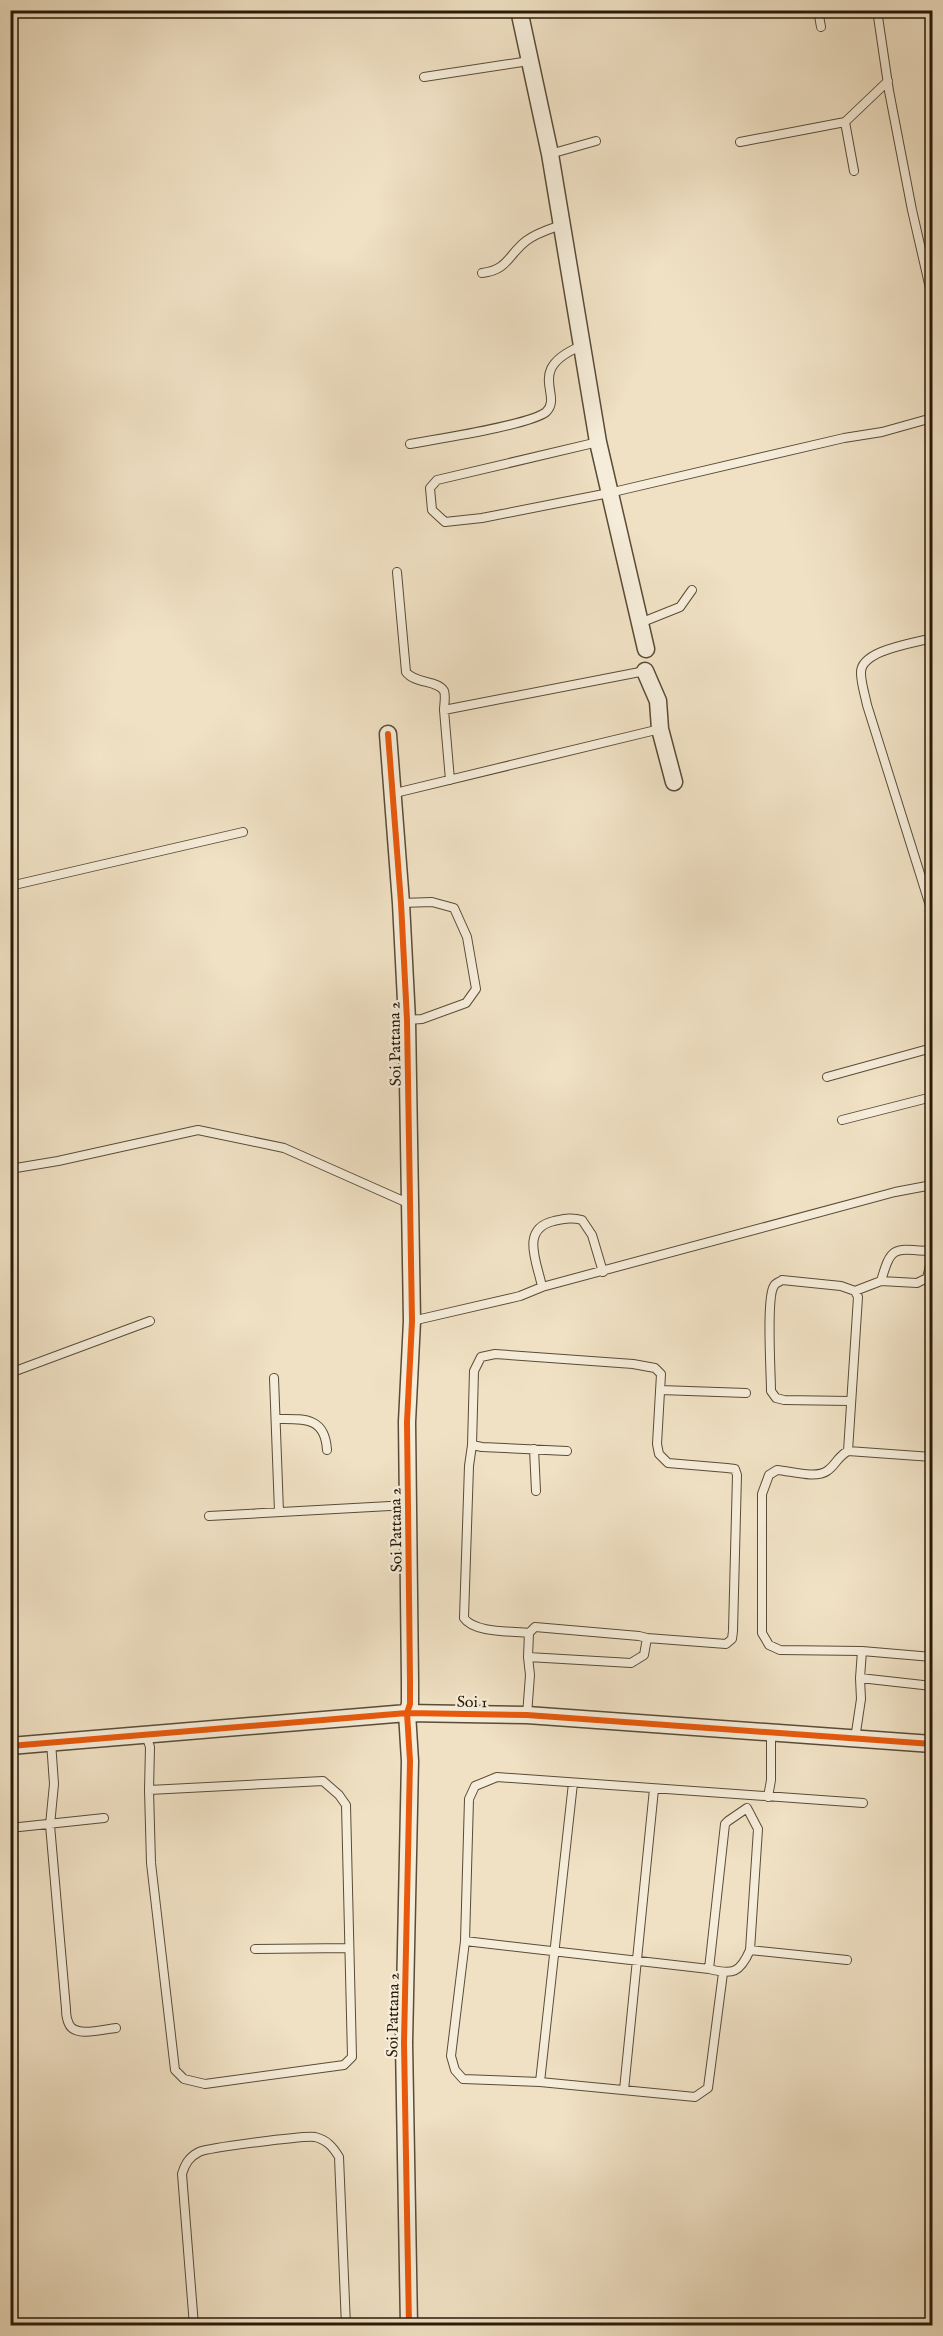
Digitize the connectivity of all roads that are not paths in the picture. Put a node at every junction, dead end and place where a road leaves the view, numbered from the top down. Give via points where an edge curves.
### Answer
1 (519, 10) edge
2 (818, 10) edge
3 (878, 10) edge
4 (821, 27) dead end
5 (529, 61) junction
6 (424, 77) dead end
7 (888, 81) junction
8 (845, 122) junction
9 (596, 141) dead end
10 (740, 142) dead end
11 (550, 154) junction
12 (854, 171) dead end
13 (561, 225) junction
14 (482, 273) dead end
15 (933, 297) edge
16 (581, 346) junction
17 (933, 418) edge
18 (598, 442) junction
19 (410, 444) dead end
20 (609, 493) junction
21 (396, 572) dead end
22 (692, 590) dead end
23 (640, 622) junction
24 (933, 638) edge
25 (646, 649) dead end
26 (645, 671) joint
27 (444, 710) junction
28 (660, 729) junction
29 (388, 734) dead end
30 (450, 780) junction
31 (674, 782) dead end
32 (398, 793) junction
33 (243, 832) dead end
34 (10, 886) edge
35 (401, 903) junction
36 (933, 912) edge
37 (407, 1020) junction
38 (933, 1048) edge
39 (827, 1077) dead end
40 (933, 1097) edge
41 (842, 1120) dead end
42 (10, 1169) edge
43 (933, 1185) edge
44 (410, 1204) junction
45 (933, 1258) edge
46 (603, 1272) junction
47 (881, 1281) junction
48 (542, 1287) junction
49 (855, 1291) junction
50 (150, 1321) dead end
51 (412, 1321) junction
52 (10, 1373) edge
53 (274, 1378) dead end
54 (660, 1390) junction
55 (746, 1393) dead end
56 (850, 1401) junction
57 (276, 1419) junction
58 (472, 1445) junction
59 (534, 1449) junction
60 (327, 1450) dead end
61 (567, 1451) dead end
62 (848, 1451) junction
63 (933, 1457) edge
64 (536, 1491) dead end
65 (408, 1505) junction
66 (279, 1512) junction
67 (209, 1516) dead end
68 (529, 1633) junction
69 (647, 1638) junction
70 (862, 1651) junction
71 (528, 1657) junction
72 (933, 1657) edge
73 (860, 1678) junction
74 (933, 1686) edge
75 (407, 1713) junction
76 (527, 1715) junction
77 (771, 1733) junction
78 (146, 1734) junction
79 (855, 1739) junction
80 (51, 1742) junction
81 (933, 1744) edge
82 (10, 1746) edge
83 (573, 1783) junction
84 (654, 1789) junction
85 (149, 1790) junction
86 (748, 1795) junction
87 (768, 1797) junction
88 (862, 1803) dead end
89 (747, 1808) junction
90 (104, 1818) dead end
91 (50, 1825) junction
92 (10, 1828) edge
93 (465, 1941) junction
94 (349, 1948) junction
95 (255, 1949) dead end
96 (750, 1950) junction
97 (555, 1952) junction
98 (847, 1960) dead end
99 (638, 1962) junction
100 (709, 1969) junction
101 (723, 1972) junction
102 (116, 2028) dead end
103 (540, 2082) junction
104 (624, 2090) junction
105 (194, 2325) edge
106 (346, 2325) edge
107 (409, 2325) edge

1 - 5 street
2 - 4 lane
3 - 7 lane
5 - 6 lane
5 - 11 street
7 - 8 lane
7 - 15 lane
8 - 10 lane
8 - 12 lane
9 - 11 lane
11 - 13 street
13 - 14 lane via 527,240 495,272
13 - 16 street
16 - 18 street
16 - 19 lane via 566,352 550,369 547,411 502,426
17 - 20 lane
18 - 20 street
18 - 20 lane via 436,480 430,489 432,510 445,522
20 - 23 street
21 - 27 lane via 406,672 410,678 437,685 445,692
22 - 23 lane via 680,607
23 - 25 street
24 - 36 lane via 875,654 863,662 861,671 867,705
26 - 27 lane
26 - 28 street via 658,701
27 - 30 lane
28 - 30 lane
28 - 31 street
29 - 32 street, Soi Pattana 2
30 - 32 lane
32 - 35 street, Soi Pattana 2
33 - 34 lane
35 - 37 street, Soi Pattana 2
35 - 37 lane via 432,902 454,908 468,937 476,989 466,1003 422,1019
37 - 44 street, Soi Pattana 2
38 - 39 lane
40 - 41 lane
42 - 44 lane via 198,1130 284,1148
43 - 46 lane
44 - 51 street, Soi Pattana 2
45 - 47 lane via 927,1278 917,1283
45 - 47 lane via 927,1251 894,1251 887,1259
46 - 48 lane
46 - 48 lane via 592,1235 582,1220 572,1217 545,1223 534,1235 532,1245
47 - 49 lane
48 - 51 lane via 520,1296
49 - 56 lane via 858,1312
49 - 56 lane via 782,1280 771,1294 771,1391 776,1398
50 - 52 lane
51 - 65 street, Soi Pattana 2
53 - 57 lane
54 - 55 lane
54 - 58 lane via 662,1374 655,1368 495,1354 481,1357 474,1371
54 - 69 lane via 657,1444 663,1458 668,1463 735,1469 733,1631 726,1644
56 - 62 lane
57 - 60 lane via 305,1419 316,1424 323,1431
57 - 66 lane
58 - 59 lane
58 - 68 lane via 464,1618 476,1627
59 - 61 lane
59 - 64 lane
62 - 63 lane
62 - 70 lane via 826,1472 816,1475 777,1470 764,1485 762,1633 769,1645 780,1650
65 - 66 lane
65 - 75 street, Soi Pattana 2
66 - 67 lane
68 - 69 lane via 535,1627 547,1627
68 - 71 lane
69 - 71 lane via 644,1655 631,1663
70 - 72 lane
70 - 73 lane
71 - 76 lane
73 - 74 lane
73 - 79 lane
75 - 76 street, Soi 1
75 - 78 street, Soi 1
75 - 107 street, Soi Pattana 2 via 410,1761 404,2043
76 - 77 street, Soi 1
77 - 79 street, Soi 1
77 - 87 lane
78 - 80 street, Soi 1
78 - 85 lane via 150,1747
79 - 81 street, Soi 1
80 - 82 street, Soi 1
80 - 91 lane via 54,1784
83 - 84 lane
83 - 93 lane via 497,1777 475,1786 469,1799
83 - 97 lane
84 - 86 lane
84 - 99 lane
85 - 94 lane via 323,1782 346,1805
85 - 94 lane via 151,1863 175,2070 184,2079 205,2084 344,2065 352,2057
86 - 87 lane
86 - 89 lane
87 - 88 lane
89 - 96 lane via 758,1829
89 - 100 lane via 725,1824
90 - 91 lane
91 - 92 lane
91 - 102 lane via 69,2024 80,2032
93 - 97 lane
93 - 103 lane via 451,2056 455,2070 463,2079
94 - 95 lane
96 - 98 lane
96 - 101 lane via 744,1965
97 - 99 lane
97 - 103 lane
99 - 100 lane
99 - 104 lane
100 - 101 lane
101 - 104 lane via 708,2088 695,2097
103 - 104 lane
105 - 106 lane via 184,2166 191,2157 209,2148 314,2136 332,2145 339,2157

